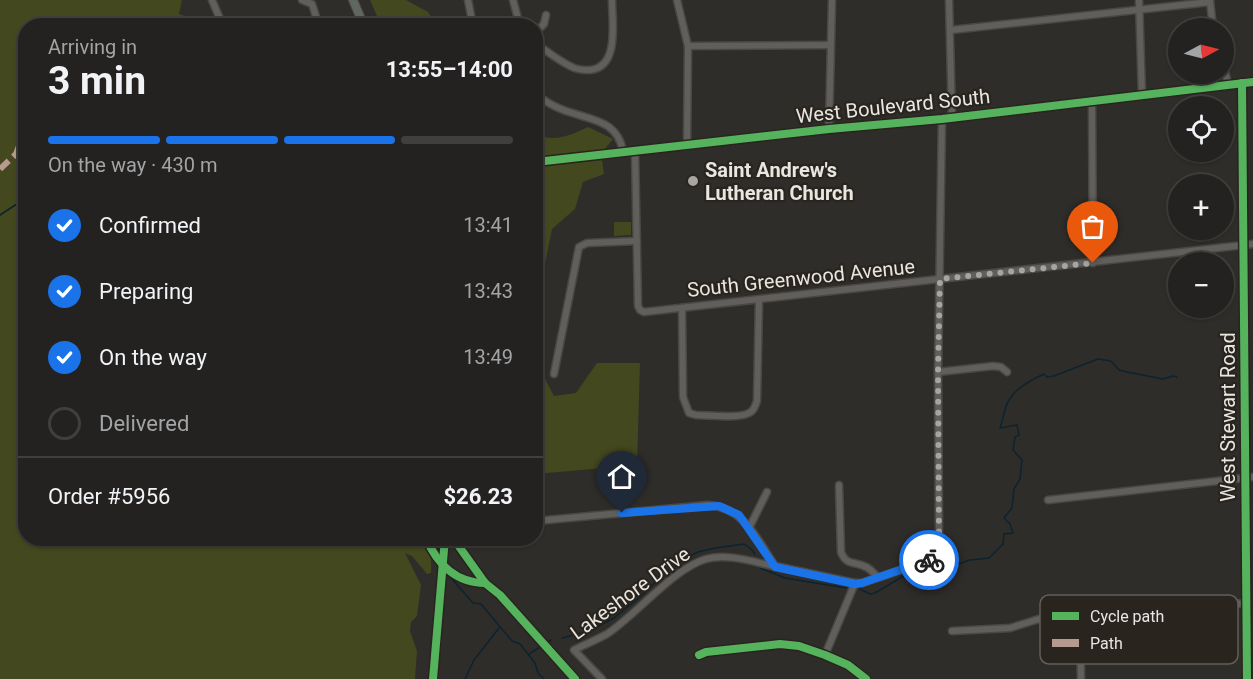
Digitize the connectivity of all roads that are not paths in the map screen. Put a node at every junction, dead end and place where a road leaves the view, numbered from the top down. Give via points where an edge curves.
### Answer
1 (212, 0) edge
2 (302, 0) edge
3 (353, 0) edge
4 (468, 0) edge
5 (513, 0) edge
6 (612, 0) edge
7 (677, 0) edge
8 (832, 0) edge
9 (1139, 0) edge
10 (948, 1) edge
11 (1210, 1) edge
12 (312, 2) edge
13 (1140, 9) junction
14 (546, 15) dead end
15 (220, 18) edge
16 (317, 18) edge
17 (361, 18) edge
18 (471, 18) edge
19 (518, 18) edge
20 (1212, 18) edge
21 (543, 25) edge
22 (951, 30) junction
23 (830, 45) junction
24 (688, 46) junction
25 (543, 49) edge
26 (1253, 82) edge
27 (1242, 83) junction
28 (1228, 84) edge
29 (1234, 84) edge
30 (1142, 95) junction
31 (543, 99) edge
32 (1092, 101) junction
33 (951, 118) junction
34 (942, 119) junction
35 (829, 129) junction
36 (687, 145) junction
37 (635, 151) junction
38 (623, 152) junction
39 (543, 161) edge
40 (1253, 174) edge
41 (1243, 175) junction
42 (637, 241) junction
43 (1253, 244) edge
44 (1243, 246) junction
45 (1093, 263) junction
46 (940, 279) junction
47 (759, 300) junction
48 (682, 308) junction
49 (1253, 368) edge
50 (1245, 370) junction
51 (938, 372) junction
52 (1007, 372) dead end
53 (554, 374) dead end
54 (1253, 477) edge
55 (1245, 478) junction
56 (839, 485) dead end
57 (767, 492) dead end
58 (1048, 500) dead end
59 (543, 519) edge
60 (749, 528) junction
61 (444, 546) edge
62 (775, 567) junction
63 (878, 578) junction
64 (855, 584) junction
65 (1250, 585) edge
66 (1246, 603) junction
67 (1238, 604) edge
68 (1040, 619) edge
69 (952, 631) dead end
70 (825, 655) junction
71 (699, 656) dead end
72 (1081, 664) edge
73 (433, 679) edge
74 (602, 679) edge
75 (866, 679) edge
76 (1081, 679) edge
77 (1247, 679) edge

1 - 15 street
2 - 12 street
3 - 17 main road
4 - 18 street
5 - 19 street
6 - 25 street via 611,46 608,59 599,68 573,68
7 - 24 street
8 - 23 street
9 - 13 street
10 - 22 street
11 - 13 street
11 - 20 street
12 - 16 street
13 - 22 street
13 - 30 street
14 - 21 street
22 - 33 street
23 - 24 street
23 - 35 street
24 - 36 street
26 - 27 main road, West Boulevard South
27 - 29 main road, West Boulevard South
27 - 41 street, West Stewart Road
28 - 30 main road, West Boulevard South
30 - 32 main road, West Boulevard South
31 - 38 street via 559,109 604,123 617,133
32 - 33 main road, West Boulevard South
32 - 45 street
33 - 34 main road, West Boulevard South
34 - 35 main road, West Boulevard South
34 - 46 street
35 - 36 main road, West Boulevard South
36 - 37 main road, West Boulevard South
37 - 38 main road, West Boulevard South
37 - 42 street
38 - 39 main road, West Boulevard South
40 - 41 street
41 - 44 street, West Stewart Road
42 - 48 street, South Greenwood Avenue via 639,310
42 - 53 street via 587,243 579,247
43 - 44 street, South Greenwood Avenue
44 - 45 street, South Greenwood Avenue
44 - 50 street, West Stewart Road
45 - 46 street, South Greenwood Avenue
46 - 47 street, South Greenwood Avenue
46 - 51 street
47 - 48 street, South Greenwood Avenue
47 - 48 street via 757,401 750,413 741,415 696,416 685,407
49 - 50 street
50 - 55 street, West Stewart Road
51 - 52 street via 993,366
51 - 63 street via 936,555
54 - 55 street
55 - 58 street
55 - 65 street, West Stewart Road
56 - 63 street via 844,559 849,564 869,568
57 - 60 street
59 - 60 street via 708,505 730,509
60 - 62 street
61 - 73 main road
62 - 64 street
62 - 74 street, Lakeshore Drive via 722,558 686,569 606,634 574,650
63 - 64 street
64 - 70 street
65 - 66 street, West Stewart Road
66 - 67 street
66 - 77 street, West Stewart Road
68 - 69 street via 1010,628
70 - 71 street via 799,646 780,645 706,652
70 - 75 street
72 - 76 street

